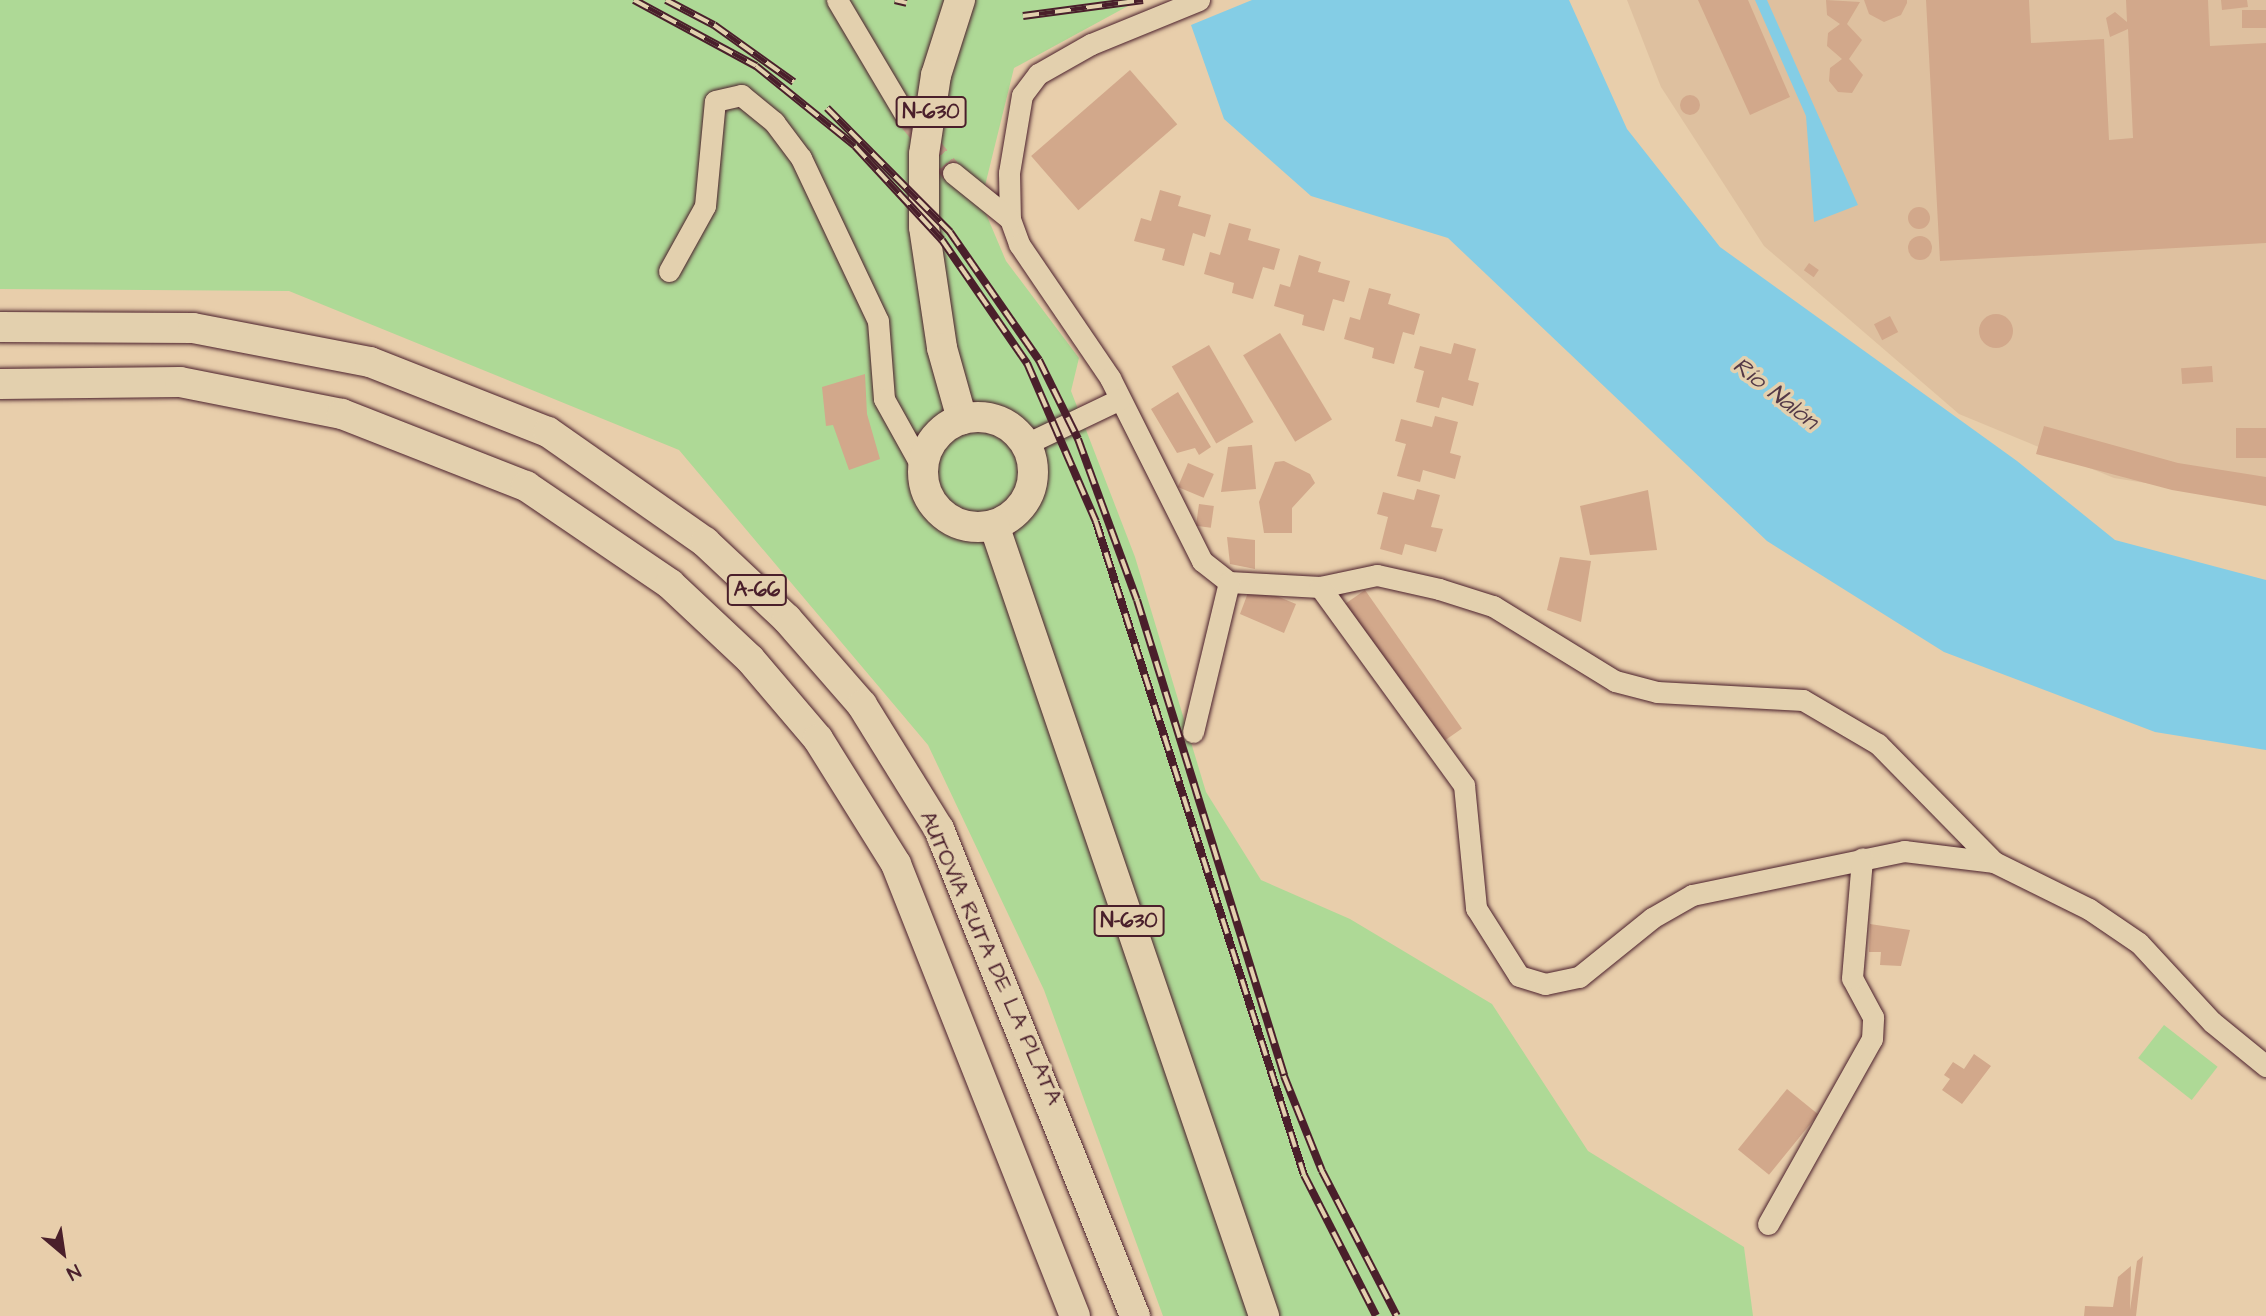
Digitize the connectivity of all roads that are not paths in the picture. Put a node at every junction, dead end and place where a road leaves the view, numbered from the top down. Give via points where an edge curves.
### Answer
1 (960, 0) edge
2 (838, 1) edge
3 (1191, 3) edge
4 (906, 116) tunnel mouth
5 (953, 173) tunnel mouth
6 (1010, 219) junction
7 (669, 271) dead end
8 (0, 327) edge
9 (0, 384) edge
10 (1120, 398) junction
11 (962, 419) junction
12 (1024, 445) junction
13 (923, 469) junction
14 (994, 525) junction
15 (1229, 582) junction
16 (1320, 587) junction
17 (1192, 732) dead end
18 (1862, 858) junction
19 (1994, 862) junction
20 (2266, 1066) edge
21 (997, 1110) junction
22 (1768, 1224) dead end
23 (1060, 1316) edge
24 (1075, 1316) edge
25 (1135, 1316) edge
26 (1264, 1316) edge

1 - 11 highway, N-630 via 936,75 924,155 924,227 942,348
2 - 4 street
3 - 6 street via 1038,74 1022,95 1013,128
5 - 6 street
6 - 10 street
7 - 13 street via 705,206 715,101 741,95 774,122 801,158 878,321 884,399
8 - 25 highway, AUTOVÍA RUTA DE LA PLATA / A-66 via 72,323 193,328 370,362 548,432 705,542 786,619 862,705 939,829
9 - 21 highway, A-66 via 180,383 342,414 526,486 670,584 750,659 818,739 896,864
10 - 12 street
10 - 15 street via 1182,529 1202,561
11 - 12 highway via 992,418 1018,433
11 - 13 highway via 942,430
12 - 14 highway via 1032,459 1032,487 1018,511
13 - 14 highway via 931,499 953,522
14 - 26 highway, N-630
15 - 16 street
15 - 17 street
16 - 18 street via 1464,785 1476,908 1519,976 1545,984 1579,976 1651,918 1692,895
16 - 19 street via 1377,575 1439,589 1503,612 1615,681 1657,692 1803,700 1847,721
18 - 19 street via 1904,851
18 - 22 street via 1852,978 1873,1017 1872,1039
19 - 20 street via 2090,909 2139,943 2212,1022
21 - 23 highway
21 - 24 highway, A-66

